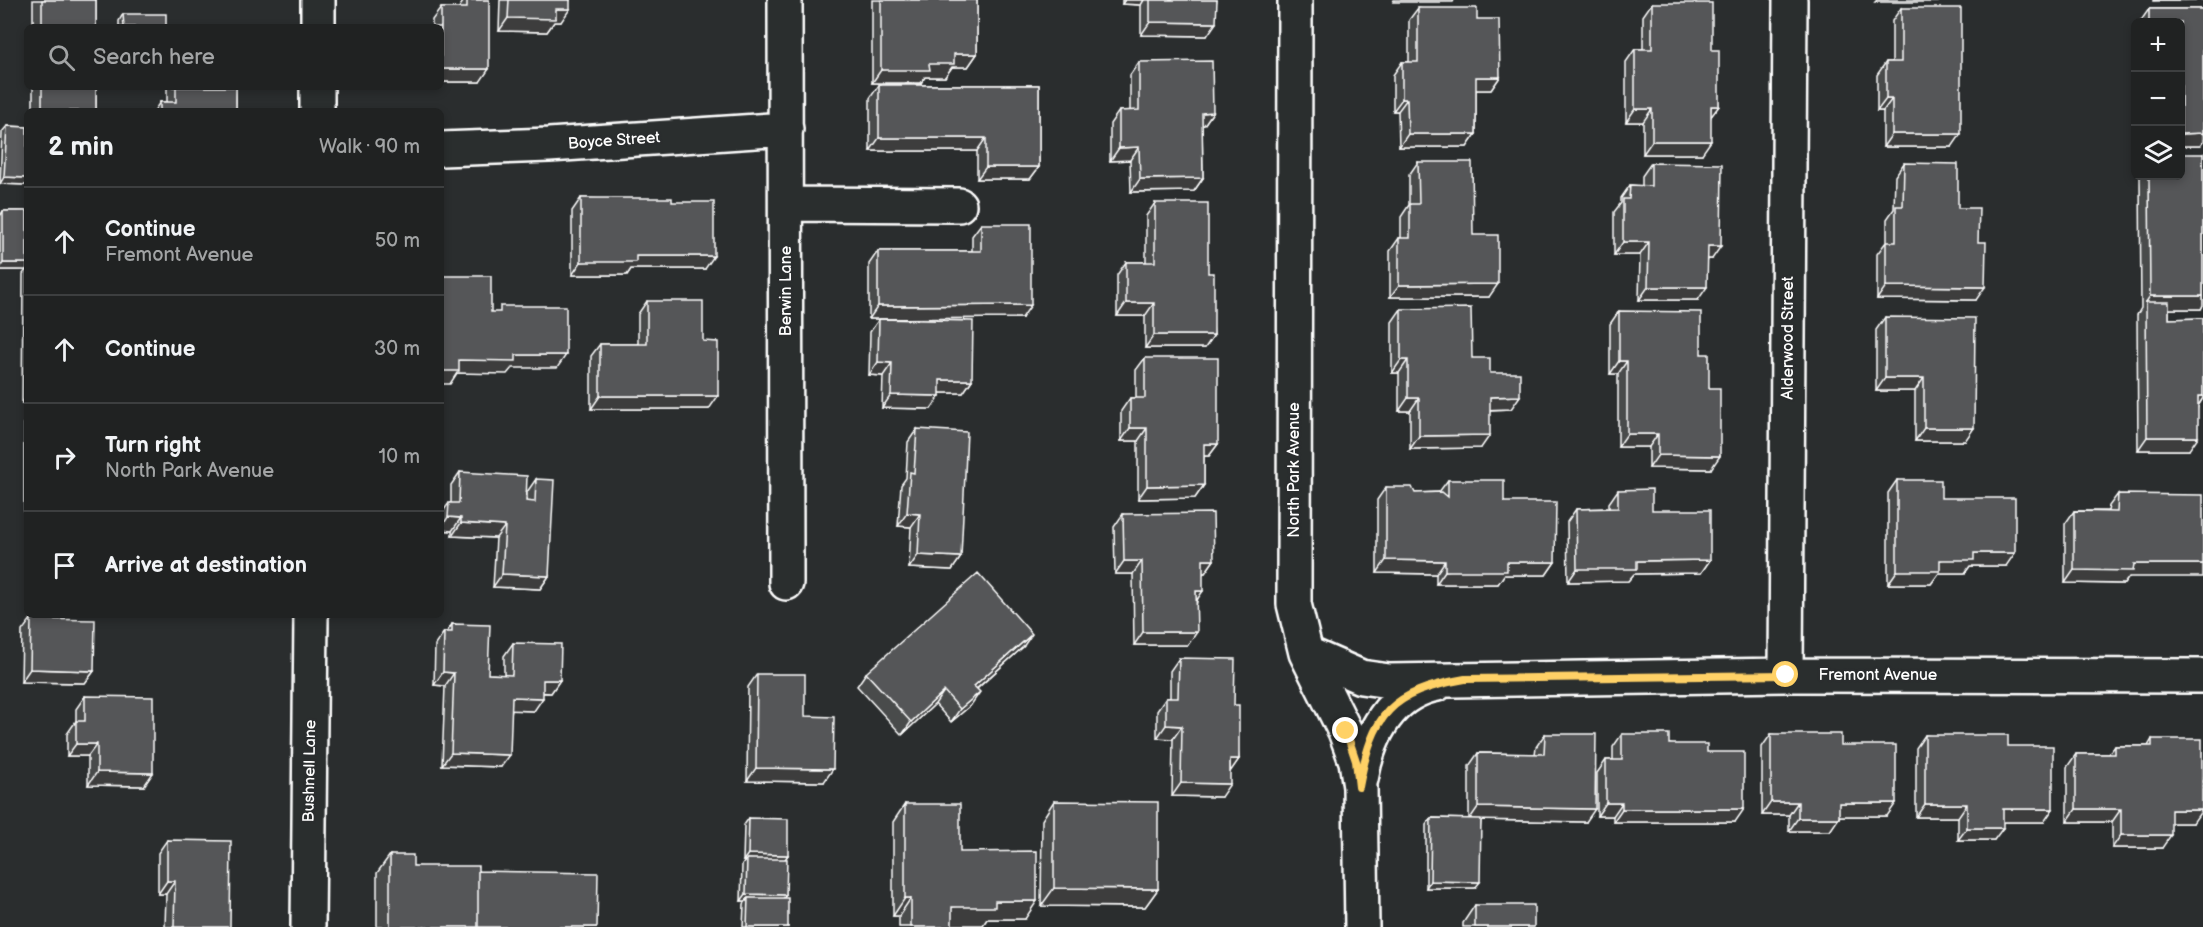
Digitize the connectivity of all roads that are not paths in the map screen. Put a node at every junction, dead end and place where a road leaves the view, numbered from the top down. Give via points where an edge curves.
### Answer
1 (318, 0) edge
2 (785, 0) edge
3 (1295, 0) edge
4 (1790, 0) edge
5 (318, 24) edge
6 (317, 90) edge
7 (317, 108) edge
8 (786, 129) junction
9 (444, 149) edge
10 (786, 204) junction
11 (959, 205) dead end
12 (786, 583) dead end
13 (312, 618) edge
14 (1306, 653) junction
15 (1786, 675) junction
16 (2203, 676) edge
17 (1465, 679) junction
18 (1359, 787) junction
19 (308, 927) edge
20 (1362, 927) edge

1 - 5 street
2 - 8 street, Berwin Lane
3 - 14 street, North Park Avenue via 1294,604
4 - 15 street, Alderwood Street
6 - 7 street
8 - 9 street, Boyce Street via 549,146
8 - 10 street, Berwin Lane
10 - 11 street
10 - 12 street, Berwin Lane
13 - 19 street, Bushnell Lane
14 - 17 street, Fremont Avenue via 1361,676 1389,681
14 - 18 street, North Park Avenue via 1346,731
15 - 16 street, Fremont Avenue
15 - 17 street, Fremont Avenue
17 - 18 street via 1432,685 1402,698 1383,717 1365,758
18 - 20 street, North Park Avenue

